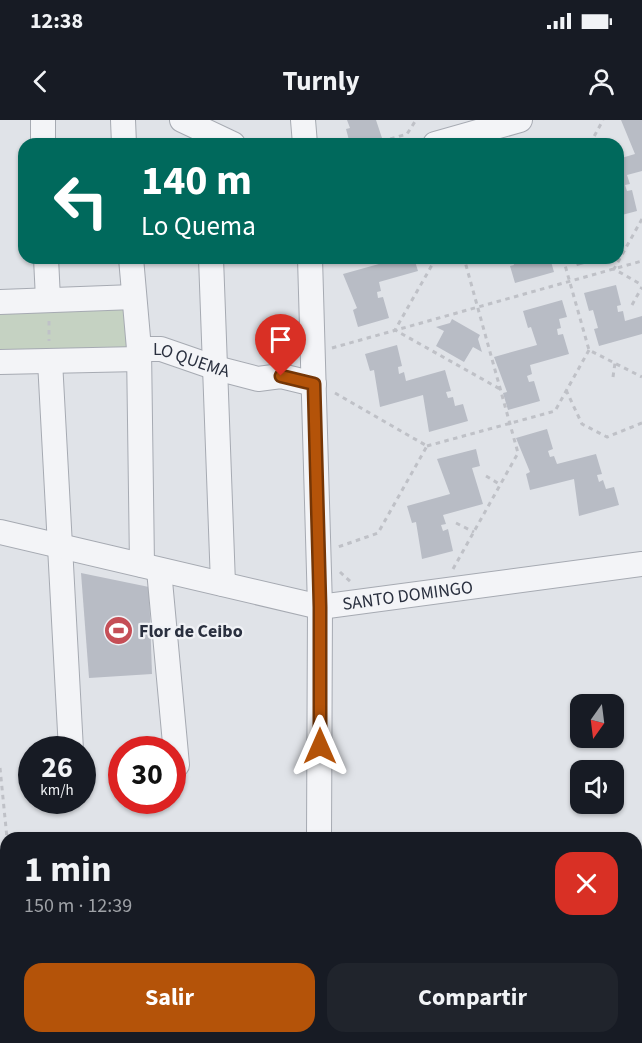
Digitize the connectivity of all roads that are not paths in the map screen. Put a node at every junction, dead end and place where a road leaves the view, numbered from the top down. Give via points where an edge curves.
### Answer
1 (43, 120) edge
2 (123, 120) edge
3 (182, 120) edge
4 (303, 120) edge
5 (520, 120) edge
6 (206, 132) edge
7 (43, 138) edge
8 (124, 138) edge
9 (304, 138) edge
10 (456, 138) edge
11 (46, 264) edge
12 (131, 264) edge
13 (211, 264) edge
14 (311, 264) edge
15 (134, 297) junction
16 (48, 300) junction
17 (0, 302) edge
18 (139, 354) junction
19 (50, 361) junction
20 (0, 362) edge
21 (216, 368) junction
22 (325, 369) junction
23 (0, 532) edge
24 (58, 546) junction
25 (642, 564) edge
26 (151, 567) junction
27 (223, 584) junction
28 (320, 607) junction
29 (69, 736) edge
30 (173, 736) edge
31 (319, 832) edge

1 - 7 street
2 - 8 street
3 - 6 street
4 - 9 street
5 - 10 street
11 - 16 street
12 - 15 street
13 - 21 street
14 - 22 street
15 - 16 street
15 - 18 street
16 - 17 street
18 - 19 street, LO QUEMA
18 - 21 street, LO QUEMA via 161,349
18 - 26 street
19 - 20 street, LO QUEMA
19 - 24 street
21 - 22 street, LO QUEMA via 258,379
21 - 27 street
22 - 28 street
23 - 24 street, SANTO DOMINGO
24 - 26 street, SANTO DOMINGO
24 - 29 street
25 - 28 street, SANTO DOMINGO
26 - 27 street, SANTO DOMINGO
26 - 30 street
27 - 28 street, SANTO DOMINGO
28 - 31 street

